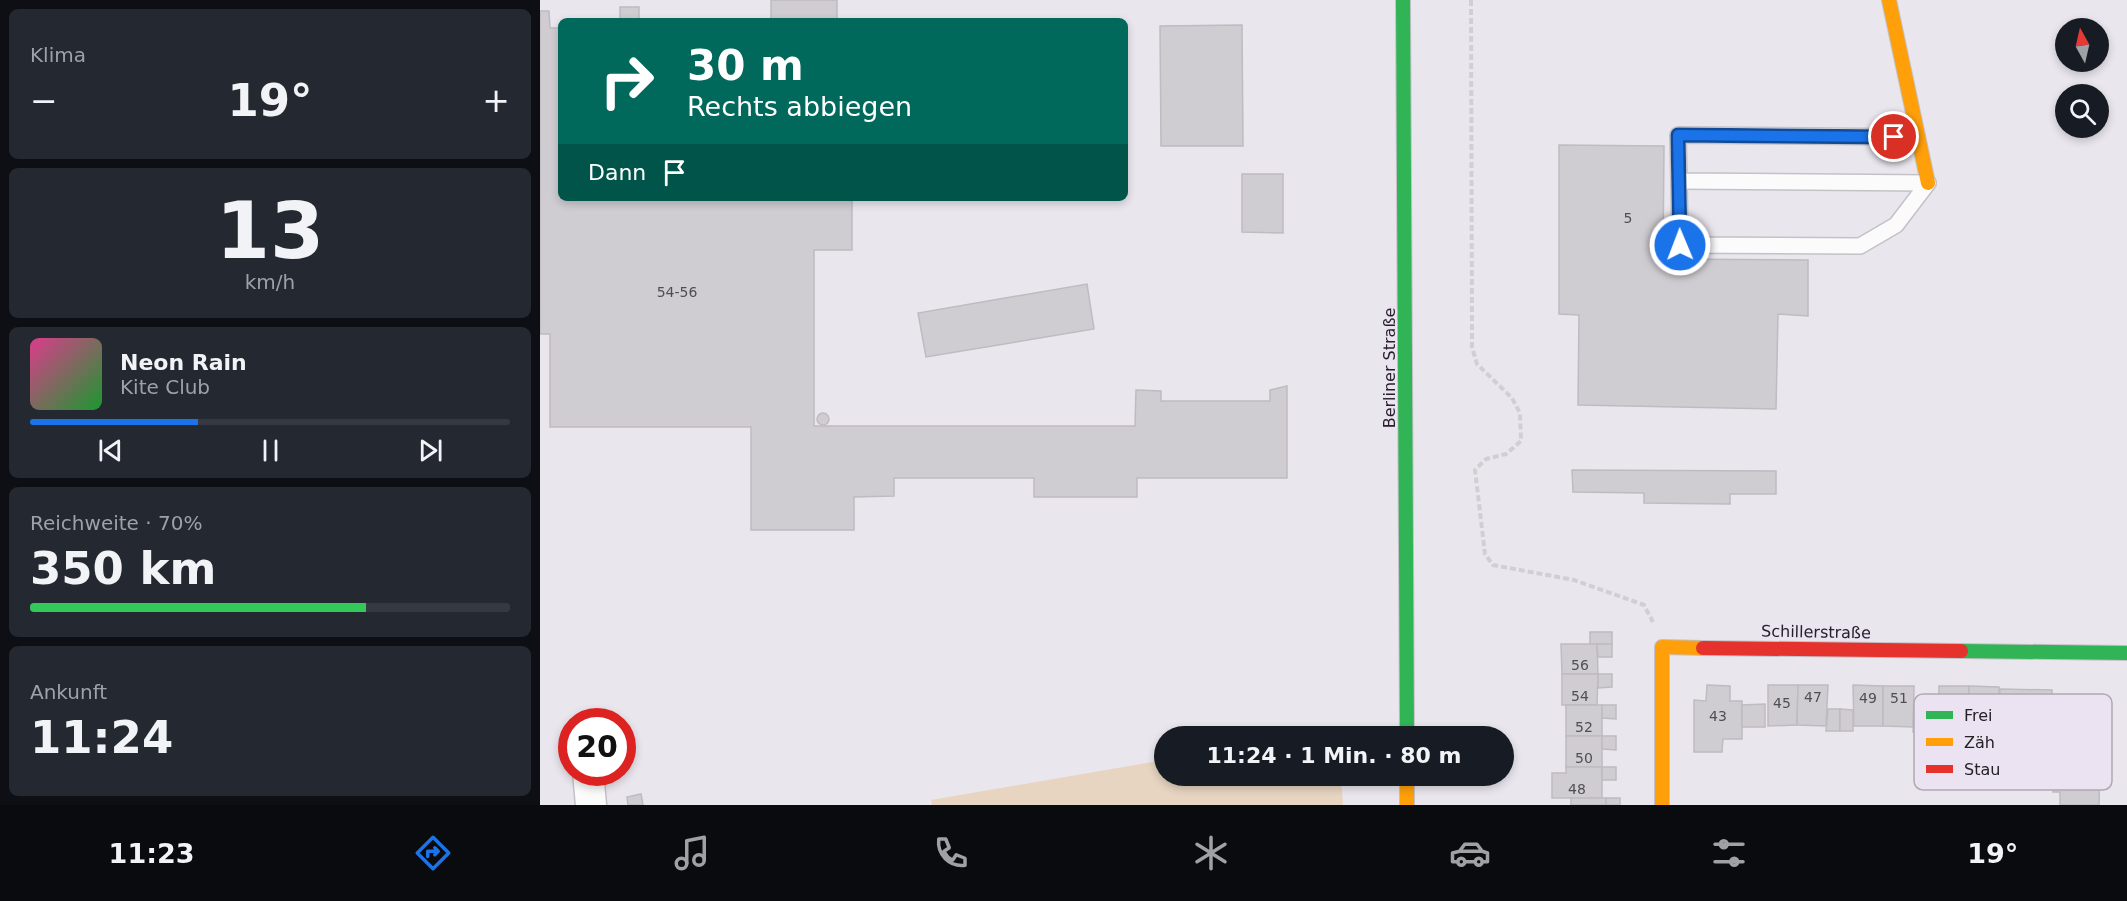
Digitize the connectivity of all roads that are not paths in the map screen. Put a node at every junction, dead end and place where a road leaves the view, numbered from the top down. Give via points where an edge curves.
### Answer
1 (1403, 0) edge
2 (1889, 0) edge
3 (1917, 137) junction
4 (1679, 181) junction
5 (1928, 183) junction
6 (2127, 653) edge
7 (1407, 726) edge
8 (589, 786) edge
9 (1407, 786) edge
10 (591, 805) edge
11 (1407, 805) edge
12 (1662, 805) edge

1 - 7 street, Berliner Straße
2 - 3 street
3 - 4 lane via 1678,135
3 - 5 street
4 - 5 lane
4 - 5 lane via 1680,245 1860,246 1896,225
6 - 12 street, Schillerstraße via 1662,647
8 - 10 street
9 - 11 street

